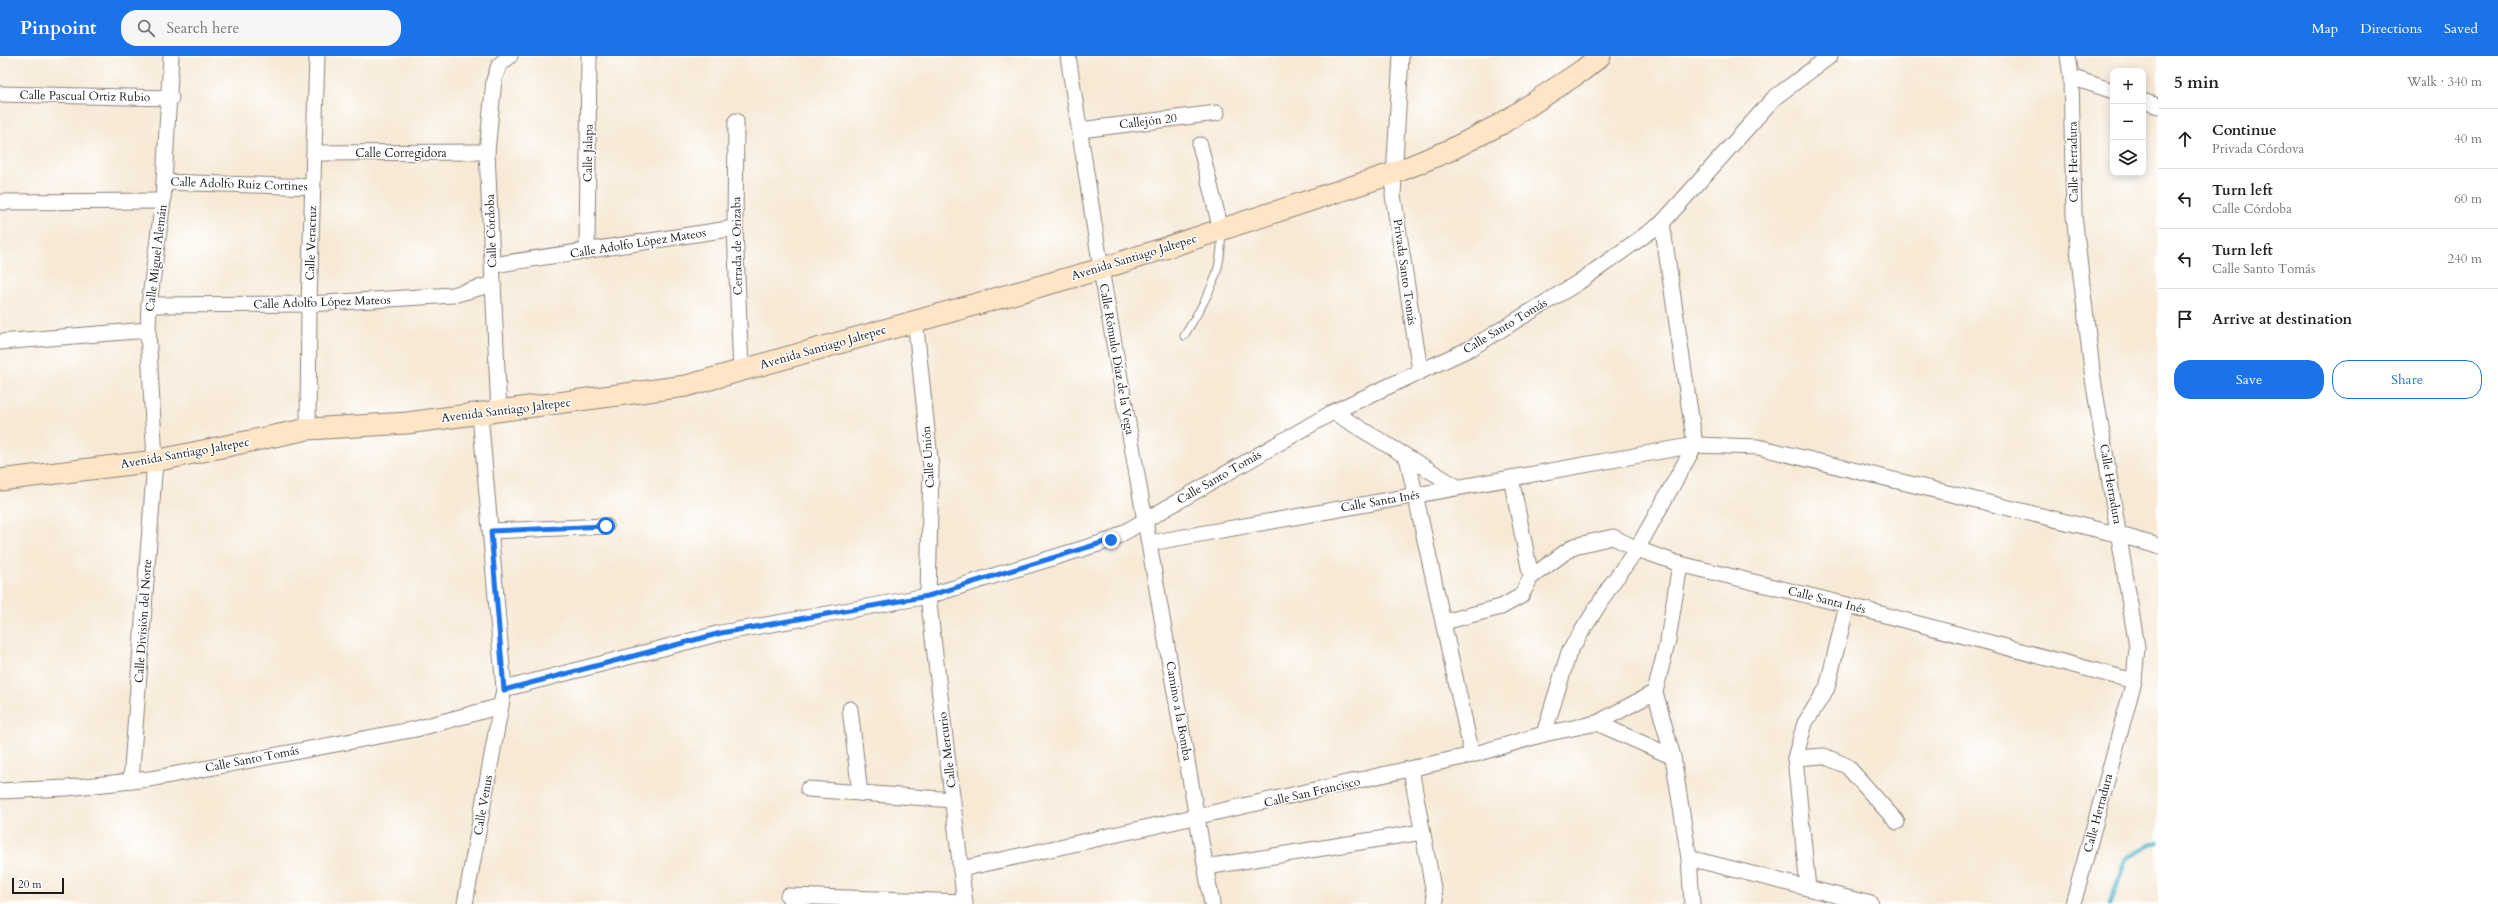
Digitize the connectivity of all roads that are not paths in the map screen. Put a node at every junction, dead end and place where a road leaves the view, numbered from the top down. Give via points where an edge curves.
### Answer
1 (171, 56) edge
2 (317, 56) edge
3 (510, 56) edge
4 (589, 56) edge
5 (1068, 56) edge
6 (1401, 56) edge
7 (1600, 56) edge
8 (1830, 56) edge
9 (2068, 56) edge
10 (2071, 77) junction
11 (2110, 90) edge
12 (0, 94) edge
13 (170, 98) junction
14 (2146, 102) edge
15 (2158, 106) edge
16 (1217, 113) dead end
17 (736, 121) dead end
18 (1080, 130) junction
19 (1200, 145) dead end
20 (487, 152) junction
21 (315, 153) junction
22 (1394, 173) junction
23 (164, 182) junction
24 (313, 186) junction
25 (0, 202) edge
26 (163, 202) junction
27 (1662, 223) junction
28 (735, 228) junction
29 (1221, 230) junction
30 (587, 251) junction
31 (493, 266) junction
32 (1101, 269) junction
33 (493, 284) junction
34 (309, 304) junction
35 (149, 305) junction
36 (915, 319) junction
37 (148, 330) junction
38 (1184, 336) dead end
39 (0, 342) edge
40 (741, 371) junction
41 (1420, 371) junction
42 (1334, 412) junction
43 (490, 413) junction
44 (308, 429) junction
45 (1695, 445) junction
46 (1407, 457) junction
47 (155, 461) junction
48 (1511, 478) junction
49 (0, 480) edge
50 (1457, 487) junction
51 (1415, 495) junction
52 (1145, 519) junction
53 (606, 526) dead end
54 (491, 531) junction
55 (2120, 535) junction
56 (1150, 543) junction
57 (2158, 546) edge
58 (1637, 549) junction
59 (1680, 564) junction
60 (1531, 577) junction
61 (928, 596) junction
62 (1847, 605) junction
63 (1444, 622) junction
64 (2134, 681) junction
65 (504, 690) junction
66 (1655, 692) junction
67 (501, 706) junction
68 (850, 709) dead end
69 (1597, 723) junction
70 (1544, 734) junction
71 (1472, 755) junction
72 (1673, 757) junction
73 (1795, 758) junction
74 (1411, 770) junction
75 (131, 780) junction
76 (808, 789) dead end
77 (0, 791) edge
78 (860, 793) junction
79 (953, 800) junction
80 (1198, 817) junction
81 (1897, 822) dead end
82 (1422, 832) junction
83 (1689, 858) junction
84 (1206, 867) junction
85 (961, 869) junction
86 (1808, 888) junction
87 (788, 896) dead end
88 (965, 903) edge
89 (465, 904) edge
90 (1212, 904) edge
91 (1436, 904) edge
92 (1692, 904) edge
93 (1871, 904) edge
94 (2073, 904) edge

1 - 13 street, Calle Miguel Alemán
2 - 21 street, Calle Veracruz
3 - 20 street, Calle Córdoba via 499,65 494,80
4 - 30 street, Calle Jalapa
5 - 18 street, Calle Rómulo Díaz de la Vega
6 - 22 street, Privada Santo Tomás
7 - 22 street, Avenida Santiago Jaltepec via 1501,124 1448,151
8 - 27 street, Calle Santo Tomás via 1774,98
9 - 10 street, Calle Herradura
10 - 11 street
10 - 55 street, Calle Herradura via 2074,215 2093,379
12 - 13 street, Calle Pascual Ortiz Rubio
13 - 23 street, Calle Miguel Alemán
14 - 15 street
16 - 18 street, Callejón 20
17 - 28 street, Cerrada de Orizaba
18 - 32 street, Calle Rómulo Díaz de la Vega
19 - 29 street
20 - 21 street, Calle Corregidora
20 - 31 street, Calle Córdoba
21 - 24 street, Calle Veracruz
22 - 29 street, Avenida Santiago Jaltepec
22 - 41 street, Privada Santo Tomás via 1394,195
23 - 24 street, Calle Adolfo Ruiz Cortines
23 - 26 street, Calle Miguel Alemán
24 - 34 street, Calle Veracruz
25 - 26 street, Calle Adolfo Ruiz Cortines
26 - 35 street, Calle Miguel Alemán
27 - 41 street, Calle Santo Tomás via 1579,282 1498,332 1471,348
27 - 45 street
28 - 30 street, Calle Adolfo López Mateos
28 - 40 street, Cerrada de Orizaba
29 - 32 street, Avenida Santiago Jaltepec
29 - 38 lane via 1222,246 1217,276
30 - 31 street, Calle Adolfo López Mateos
31 - 33 street, Calle Córdoba
32 - 36 street, Avenida Santiago Jaltepec
32 - 52 street, Calle Rómulo Díaz de la Vega
33 - 34 street, Calle Adolfo López Mateos via 453,295
33 - 43 street, Calle Córdoba
34 - 35 street, Calle Adolfo López Mateos
34 - 44 street, Calle Veracruz
35 - 37 street, Calle Miguel Alemán
36 - 40 street, Avenida Santiago Jaltepec
36 - 61 street, Calle Unión via 931,468
37 - 39 street
37 - 47 street, Calle Miguel Alemán
40 - 43 street, Avenida Santiago Jaltepec via 686,386
41 - 42 street, Calle Santo Tomás
42 - 46 street
42 - 52 street, Calle Santo Tomás
43 - 44 street, Avenida Santiago Jaltepec via 407,423
43 - 54 street, Calle Córdoba
44 - 47 street, Avenida Santiago Jaltepec
45 - 48 street, Calle Santa Inés
45 - 55 street, Calle Santa Inés via 1758,447
45 - 58 street
46 - 50 street
46 - 51 street
47 - 49 street, Avenida Santiago Jaltepec
47 - 75 street, Calle División del Norte
48 - 50 street, Calle Santa Inés
48 - 60 street
50 - 51 street, Calle Santa Inés
51 - 56 street, Calle Santa Inés
51 - 63 street
52 - 56 street, Camino a la Bomba
52 - 61 street, Calle Santo Tomás via 1111,540
53 - 54 street
54 - 65 street, Calle Córdoba
55 - 57 street, Calle Santa Inés
55 - 64 street, Calle Herradura via 2137,647
56 - 80 street, Camino a la Bomba
58 - 59 street, Calle Santa Inés
58 - 60 street, Calle Santa Inés via 1613,537 1574,546
58 - 70 street via 1569,652
59 - 62 street, Calle Santa Inés
59 - 66 street via 1668,640
60 - 63 street, Calle Santa Inés via 1520,596 1501,607
61 - 65 street, Calle Santo Tomás via 721,633
61 - 79 street, Calle Mercurio
62 - 64 street, Calle Santa Inés
62 - 73 street via 1827,688 1805,723
63 - 71 street
64 - 94 street, Calle Herradura
65 - 67 street, Calle Córdoba
66 - 69 street, Calle San Francisco
66 - 72 street
67 - 75 street, Calle Santo Tomás via 416,729 150,779
67 - 89 street, Calle Venus
68 - 78 street
69 - 70 street, Calle San Francisco
69 - 72 street
70 - 71 street, Calle San Francisco
71 - 74 street, Calle San Francisco
72 - 83 street
73 - 81 street via 1824,756 1847,766
73 - 86 street
74 - 80 street, Calle San Francisco
74 - 82 street
75 - 77 street, Calle Santo Tomás via 67,788
76 - 78 street
78 - 79 street
79 - 85 street, Calle Mercurio
80 - 84 street, Camino a la Bomba
80 - 85 street, Calle San Francisco
82 - 84 street
82 - 91 street
83 - 86 street
83 - 92 street
84 - 90 street, Camino a la Bomba
85 - 88 street, Calle Mercurio
86 - 93 street
87 - 88 street

